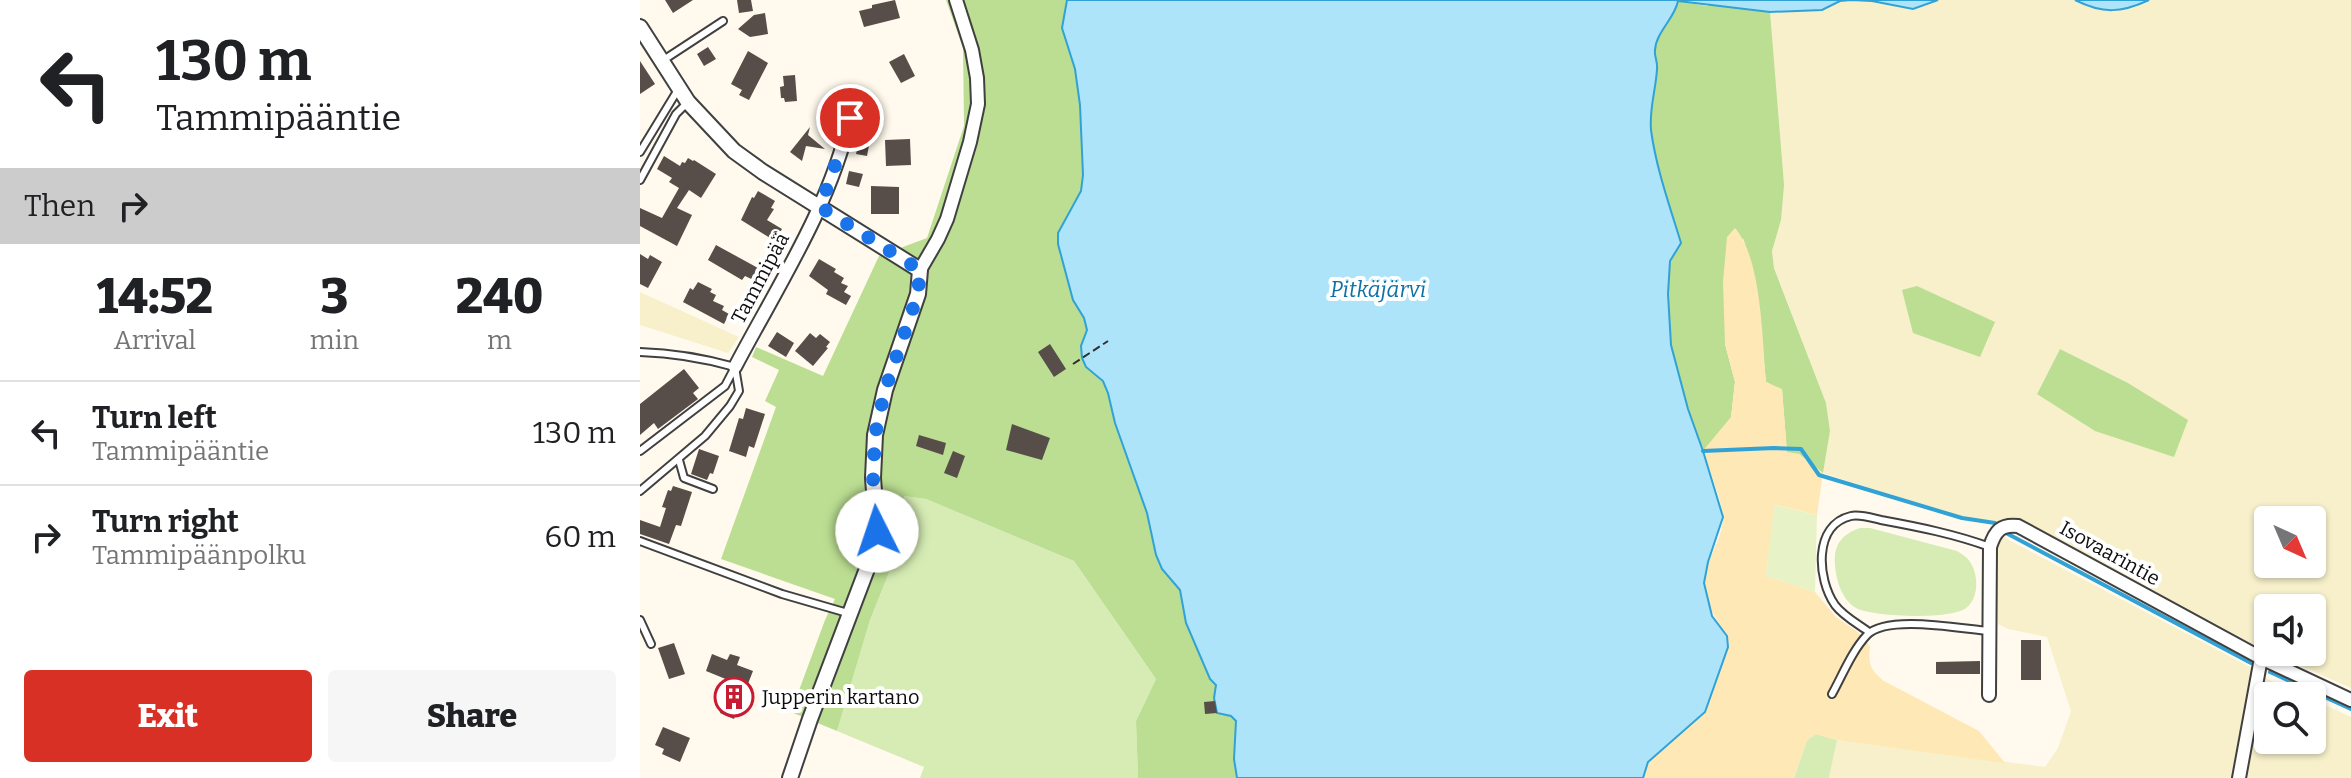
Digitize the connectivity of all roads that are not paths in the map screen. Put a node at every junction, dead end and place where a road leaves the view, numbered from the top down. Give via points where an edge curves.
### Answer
1 (956, 0) edge
2 (723, 21) dead end
3 (640, 27) edge
4 (662, 61) junction
5 (679, 88) junction
6 (688, 102) junction
7 (850, 118) dead end
8 (640, 152) edge
9 (640, 180) edge
10 (820, 207) junction
11 (920, 270) junction
12 (640, 352) edge
13 (735, 367) junction
14 (640, 451) edge
15 (679, 460) junction
16 (713, 489) dead end
17 (640, 491) edge
18 (640, 541) edge
19 (1990, 547) junction
20 (851, 614) junction
21 (640, 620) edge
22 (1989, 631) junction
23 (1869, 632) junction
24 (651, 644) dead end
25 (2254, 654) edge
26 (2260, 666) edge
27 (2278, 666) edge
28 (1832, 694) dead end
29 (1989, 695) dead end
30 (2351, 700) edge
31 (790, 778) edge
32 (2239, 778) edge

1 - 11 street via 972,50 978,104 947,219
2 - 4 lane
3 - 4 street
4 - 5 street
5 - 6 street
5 - 8 lane
6 - 9 lane
6 - 10 street via 734,151
7 - 10 street, Tammipää
10 - 11 street
10 - 13 street, Tammipää
11 - 20 street via 918,294 875,435 877,531
12 - 13 lane via 700,357
13 - 14 lane via 725,386
13 - 15 lane via 739,391
15 - 16 lane via 684,478
15 - 17 lane
18 - 20 lane
19 - 22 street
19 - 23 lane via 1954,534 1853,515 1835,523 1823,540 1829,594 1837,608
19 - 25 street, Isovaarintie via 1998,529 2018,526
20 - 31 street
21 - 24 lane
22 - 23 lane via 1906,624
22 - 29 street
23 - 28 lane
26 - 32 street
27 - 30 street, Isovaarintie

